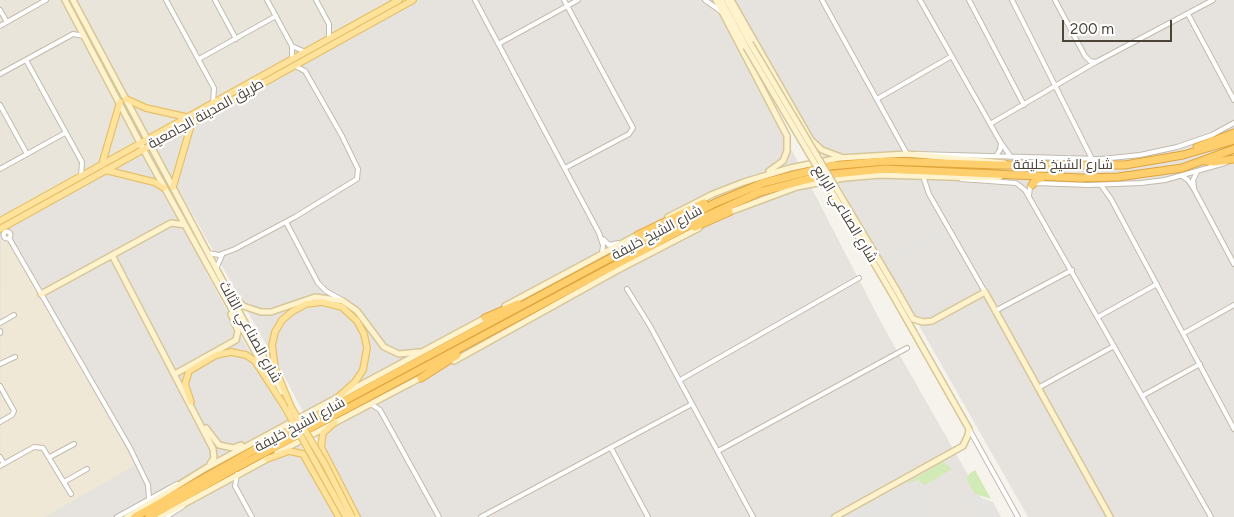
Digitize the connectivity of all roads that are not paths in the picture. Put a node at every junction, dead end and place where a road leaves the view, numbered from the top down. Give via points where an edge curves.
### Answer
1 (46, 0) edge
2 (66, 0) edge
3 (166, 0) edge
4 (215, 0) edge
5 (268, 0) edge
6 (316, 0) edge
7 (399, 0) edge
8 (413, 0) edge
9 (475, 0) edge
10 (564, 0) edge
11 (578, 0) edge
12 (705, 0) edge
13 (716, 0) edge
14 (721, 0) edge
15 (727, 0) edge
16 (731, 0) edge
17 (822, 0) edge
18 (920, 0) edge
19 (969, 0) edge
20 (1012, 0) edge
21 (1054, 0) edge
22 (1213, 0) edge
23 (74, 3) edge
24 (567, 6) junction
25 (0, 10) edge
26 (722, 12) junction
27 (1188, 14) junction
28 (276, 16) junction
29 (7, 22) junction
30 (77, 23) junction
31 (329, 24) junction
32 (0, 26) edge
33 (342, 31) junction
34 (73, 34) junction
35 (84, 36) junction
36 (329, 38) junction
37 (236, 39) junction
38 (500, 43) junction
39 (748, 45) junction
40 (292, 46) junction
41 (305, 56) junction
42 (952, 56) junction
43 (198, 59) junction
44 (26, 60) junction
45 (1096, 62) junction
46 (291, 63) junction
47 (305, 71) junction
48 (0, 74) edge
49 (1057, 86) junction
50 (214, 88) junction
51 (227, 96) junction
52 (126, 99) junction
53 (877, 99) junction
54 (1234, 100) edge
55 (120, 102) junction
56 (213, 104) junction
57 (0, 105) edge
58 (1024, 105) junction
59 (188, 117) junction
60 (192, 123) junction
61 (1234, 123) edge
62 (990, 124) junction
63 (1234, 131) edge
64 (65, 133) junction
65 (154, 135) junction
66 (146, 136) junction
67 (1234, 140) edge
68 (138, 142) junction
69 (158, 142) junction
70 (1000, 143) junction
71 (152, 148) junction
72 (1085, 148) junction
73 (1233, 150) edge
74 (143, 152) junction
75 (27, 154) junction
76 (910, 154) junction
77 (1183, 155) junction
78 (996, 156) junction
79 (846, 157) junction
80 (1011, 157) junction
81 (1080, 159) junction
82 (1092, 159) junction
83 (1234, 160) edge
84 (1205, 161) junction
85 (82, 162) junction
86 (1015, 165) junction
87 (102, 168) junction
88 (565, 168) junction
89 (0, 169) edge
90 (93, 169) junction
91 (1197, 172) junction
92 (1012, 174) junction
93 (80, 176) junction
94 (923, 176) junction
95 (1048, 176) junction
96 (1180, 176) junction
97 (756, 178) junction
98 (952, 178) junction
99 (1117, 184) junction
100 (1100, 185) junction
101 (1032, 186) junction
102 (173, 187) junction
103 (164, 188) junction
104 (1194, 189) junction
105 (1029, 196) junction
106 (1111, 198) junction
107 (724, 199) junction
108 (177, 210) junction
109 (729, 212) junction
110 (1, 219) edge
111 (11, 222) junction
112 (286, 222) junction
113 (171, 223) junction
114 (185, 225) junction
115 (9, 233) junction
116 (598, 233) junction
117 (2, 234) edge
118 (635, 237) junction
119 (9, 238) junction
120 (667, 238) junction
121 (208, 253) junction
122 (222, 254) junction
123 (602, 254) junction
124 (112, 255) junction
125 (1234, 264) edge
126 (216, 269) junction
127 (1072, 270) junction
128 (860, 278) dead end
129 (1157, 284) junction
130 (225, 288) junction
131 (627, 289) dead end
132 (893, 290) junction
133 (985, 292) junction
134 (41, 294) junction
135 (544, 294) junction
136 (343, 301) junction
137 (1234, 305) edge
138 (230, 306) junction
139 (995, 311) junction
140 (14, 315) dead end
141 (1098, 317) junction
142 (485, 318) junction
143 (0, 323) edge
144 (1184, 333) junction
145 (477, 340) junction
146 (438, 345) junction
147 (1114, 346) junction
148 (907, 348) dead end
149 (15, 357) dead end
150 (0, 364) edge
151 (1200, 364) junction
152 (170, 366) junction
153 (185, 368) junction
154 (270, 373) junction
155 (176, 376) junction
156 (421, 378) junction
157 (680, 380) junction
158 (0, 386) edge
159 (1038, 388) junction
160 (1142, 396) junction
161 (337, 398) junction
162 (382, 398) junction
163 (191, 402) junction
164 (370, 404) junction
165 (692, 404) junction
166 (380, 410) junction
167 (0, 422) edge
168 (335, 422) junction
169 (1234, 428) edge
170 (970, 429) junction
171 (255, 440) junction
172 (74, 444) dead end
173 (612, 448) junction
174 (718, 452) junction
175 (0, 457) edge
176 (50, 458) junction
177 (267, 459) junction
178 (2, 465) edge
179 (206, 468) junction
180 (87, 469) dead end
181 (237, 474) junction
182 (64, 482) junction
183 (182, 483) junction
184 (223, 483) junction
185 (148, 485) junction
186 (235, 486) junction
187 (160, 492) junction
188 (71, 494) dead end
189 (149, 498) junction
190 (184, 504) junction
191 (173, 515) edge
192 (117, 517) edge
193 (127, 517) edge
194 (135, 517) edge
195 (149, 517) edge
196 (160, 517) edge
197 (166, 517) edge
198 (252, 517) edge
199 (339, 517) edge
200 (346, 517) edge
201 (352, 517) edge
202 (357, 517) edge
203 (439, 517) edge
204 (481, 517) edge
205 (648, 517) edge
206 (753, 517) edge
207 (835, 517) edge
208 (1018, 517) edge
209 (1110, 517) edge
210 (1211, 517) edge

1 - 29 street
2 - 23 main road via 72,8
2 - 30 main road
3 - 43 street
4 - 37 street
5 - 28 street
6 - 31 street
7 - 33 main road, طريق المدينة الجامعية
8 - 41 main road, طريق المدينة الجامعية
9 - 38 street
10 - 24 street
11 - 24 street
12 - 26 street
13 - 26 main road
14 - 39 main road, شارع الصناعي الرابع
15 - 39 main road, شارع الصناعي الرابع
16 - 79 main road via 811,140 826,152
17 - 53 street
18 - 42 street
19 - 58 street
20 - 49 street
21 - 45 street via 1085,56
22 - 27 street
23 - 52 main road, شارع الصناعي الثالث
24 - 38 street
24 - 88 street via 633,128 629,134
25 - 29 street
26 - 97 main road via 787,136 787,151 782,161
27 - 45 street
27 - 54 street
28 - 37 street
28 - 40 street
29 - 32 street
30 - 34 street
30 - 35 main road
31 - 33 street
31 - 36 street
33 - 36 main road, طريق المدينة الجامعية
34 - 35 street
34 - 44 street
35 - 55 main road
36 - 41 main road, طريق المدينة الجامعية
37 - 43 street
38 - 88 street
39 - 132 main road, شارع الصناعي الرابع, bridge
40 - 41 street
40 - 46 street
41 - 46 main road, طريق المدينة الجامعية
41 - 47 street
42 - 53 street
42 - 62 street
43 - 50 street
44 - 48 street
44 - 64 street
45 - 49 street
46 - 47 street
46 - 51 main road, طريق المدينة الجامعية
46 - 60 main road, طريق المدينة الجامعية via 268,76 268,80
47 - 112 street via 342,136 357,166 358,176 352,184
49 - 58 street
49 - 72 street
50 - 51 street
50 - 56 street
51 - 56 main road, طريق المدينة الجامعية
52 - 59 main road via 146,108
52 - 66 main road, شارع الصناعي الثالث
53 - 76 street
55 - 68 main road
55 - 87 main road
56 - 59 main road, طريق المدينة الجامعية
57 - 75 street
58 - 62 street
59 - 65 main road, طريق المدينة الجامعية
60 - 69 main road, طريق المدينة الجامعية
60 - 102 main road
61 - 82 street via 1200,140 1163,151
62 - 70 street
63 - 77 highway
64 - 75 street
64 - 85 street
65 - 66 main road, طريق المدينة الجامعية
65 - 69 main road
66 - 68 main road, طريق المدينة الجامعية
66 - 71 main road, شارع الصناعي الثالث
67 - 77 highway, شارع الشيخ خليفة
68 - 74 main road
68 - 87 main road, طريق المدينة الجامعية
69 - 71 main road, طريق المدينة الجامعية
70 - 78 street
70 - 80 street
71 - 74 main road, طريق المدينة الجامعية
71 - 102 main road, شارع الصناعي الثالث
72 - 81 street
72 - 82 street
73 - 84 highway, شارع الشيخ خليفة
74 - 87 main road, طريق المدينة الجامعية
74 - 103 main road, شارع الصناعي الثالث
75 - 89 street
76 - 78 street
76 - 79 main road
76 - 86 main road
77 - 86 highway, شارع الشيخ خليفة via 1110,166
78 - 80 street
79 - 97 main road
80 - 81 street
81 - 82 street
83 - 84 highway
83 - 91 street
84 - 95 highway, شارع الشيخ خليفة via 1131,176
85 - 90 street
85 - 93 street
86 - 107 highway, شارع الشيخ خليفة via 907,160 844,164 780,178
87 - 90 main road, طريق المدينة الجامعية
87 - 103 main road
87 - 111 main road, طريق المدينة الجامعية
88 - 116 street
90 - 93 main road, طريق المدينة الجامعية
91 - 96 street
91 - 104 street via 1193,180
92 - 95 highway, شارع الشيخ خليفة
92 - 98 main road
92 - 120 highway, شارع الشيخ خليفة via 908,169 865,170 824,176 778,186 742,199
93 - 110 main road, طريق المدينة الجامعية
94 - 98 main road
94 - 109 main road via 880,175 824,181 797,187
94 - 133 street via 929,194
95 - 101 highway via 1036,180
96 - 99 street
96 - 104 street via 1188,180
97 - 118 main road via 712,194
98 - 105 street via 1016,183
99 - 100 street
99 - 106 street
100 - 101 street via 1039,183
100 - 106 street
101 - 105 street
102 - 121 main road, شارع الصناعي الثالث
103 - 108 main road, شارع الصناعي الثالث
104 - 125 street
105 - 127 street
106 - 129 street
107 - 118 highway via 705,203
107 - 135 highway, شارع الشيخ خليفة
108 - 113 main road
108 - 114 main road, شارع الصناعي الثالث
109 - 120 highway
109 - 156 main road via 616,270
111 - 115 street
111 - 117 main road, طريق المدينة الجامعية
112 - 122 street
112 - 136 street via 318,283
113 - 114 main road
113 - 124 main road
114 - 138 main road, شارع الصناعي الثالث
115 - 117 street
115 - 119 street
116 - 118 street via 610,245
116 - 123 street via 603,245
117 - 119 street
118 - 123 main road
119 - 134 street
120 - 145 highway, شارع الشيخ خليفة
121 - 122 street
121 - 126 main road, شارع الصناعي الثالث
122 - 126 street
123 - 142 main road
124 - 134 main road
124 - 152 main road
126 - 130 main road, شارع الصناعي الثالث
127 - 139 street
127 - 141 street
128 - 157 street
129 - 141 street
129 - 144 street
130 - 136 main road via 243,306 261,312 271,312 314,297
130 - 154 main road, شارع الصناعي الثالث
131 - 157 street
132 - 133 main road, شارع الصناعي الرابع via 913,319 932,321
132 - 170 main road, شارع الصناعي الرابع
133 - 139 main road
134 - 185 street
135 - 142 highway
135 - 194 highway, شارع الشيخ خليفة
136 - 146 main road via 357,310 376,339 389,350 412,354
137 - 144 street
138 - 153 main road via 238,331 236,340
138 - 154 main road, شارع الصناعي الثالث
139 - 159 main road
140 - 143 street
141 - 147 street
142 - 146 main road
144 - 151 street
145 - 156 highway
145 - 195 highway, شارع الشيخ خليفة
146 - 161 main road
147 - 159 street
147 - 160 street
148 - 174 street
149 - 150 street
151 - 160 street
151 - 169 street
152 - 153 main road
152 - 155 main road
153 - 155 main road
154 - 161 main road via 273,338 287,315 299,307 315,303 342,307 361,327 367,356 358,379
154 - 163 main road via 246,355 221,353 195,366 187,374 186,387
154 - 200 main road, bridge via 283,404
154 - 201 main road, bridge via 326,466
155 - 163 main road
155 - 179 main road via 214,451 213,460
156 - 162 main road
157 - 165 street
158 - 167 street via 14,411
159 - 209 main road
160 - 210 street
161 - 171 main road
162 - 164 main road
162 - 166 street
163 - 171 main road via 219,445 233,448
164 - 166 street
164 - 168 main road
165 - 173 street
165 - 174 street
166 - 203 street
168 - 177 main road
168 - 202 main road via 323,433 320,447
170 - 207 main road via 962,446
170 - 208 street
171 - 179 main road
172 - 176 street
173 - 204 street
173 - 205 street
174 - 206 street
175 - 178 street
176 - 178 street via 45,450 36,446
176 - 182 street
177 - 181 main road
177 - 199 main road via 289,451 303,454
179 - 183 main road
180 - 182 street
181 - 184 main road
181 - 186 street
182 - 188 street
183 - 187 street
183 - 193 main road
184 - 186 street
184 - 190 main road
185 - 187 street
185 - 189 street
186 - 198 street
187 - 189 street
189 - 192 street
190 - 191 street
190 - 196 main road
191 - 197 street

